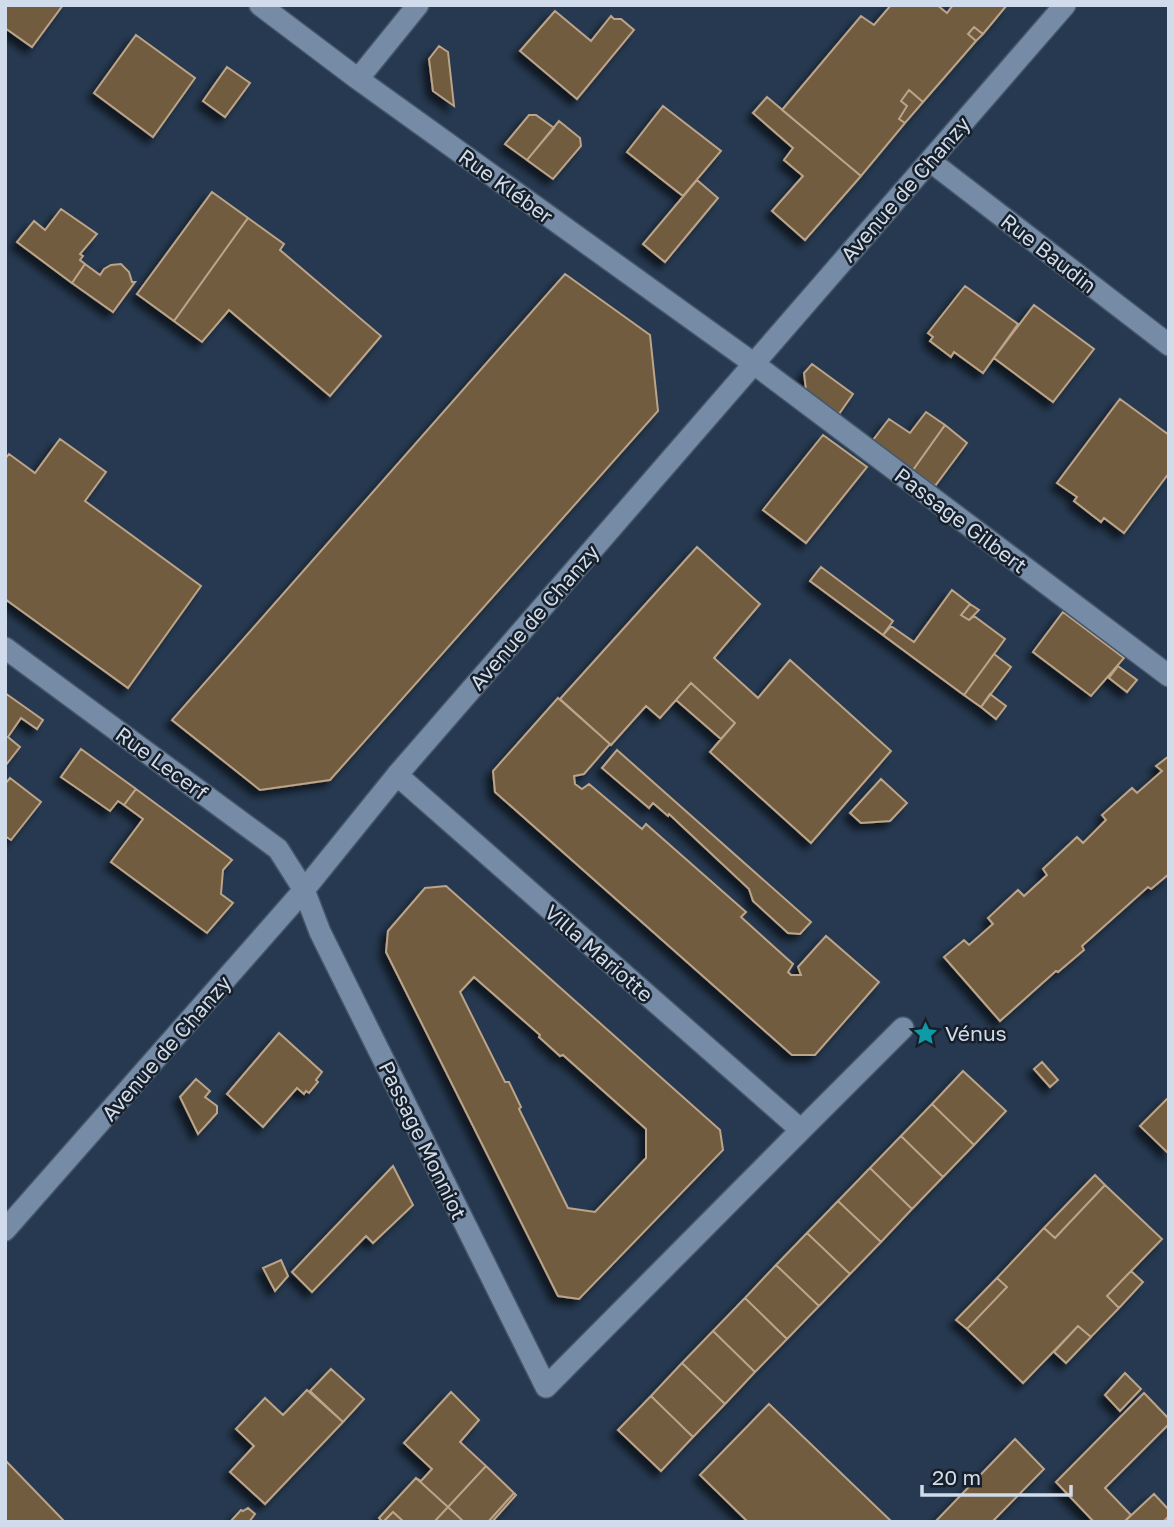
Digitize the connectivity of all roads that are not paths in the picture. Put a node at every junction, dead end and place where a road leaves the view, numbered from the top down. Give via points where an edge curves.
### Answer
1 (260, 5) edge
2 (418, 5) edge
3 (1065, 5) edge
4 (358, 79) junction
5 (930, 161) junction
6 (1169, 345) edge
7 (753, 363) junction
8 (5, 648) edge
9 (1169, 676) edge
10 (397, 775) junction
11 (304, 890) junction
12 (903, 1028) dead end
13 (801, 1130) junction
14 (5, 1230) edge

1 - 4 street, Rue Kléber
2 - 4 street
3 - 5 street, Avenue de Chanzy
4 - 7 street, Rue Kléber
5 - 6 street, Rue Baudin
5 - 7 street, Avenue de Chanzy
7 - 9 street, Passage Gilbert
7 - 10 street, Avenue de Chanzy
8 - 11 street, Rue Lecerf via 278,849
10 - 11 street, Avenue de Chanzy
10 - 13 street, Villa Mariotte
11 - 13 street, Passage Monniot via 320,932 546,1387
11 - 14 street, Avenue de Chanzy
12 - 13 street

